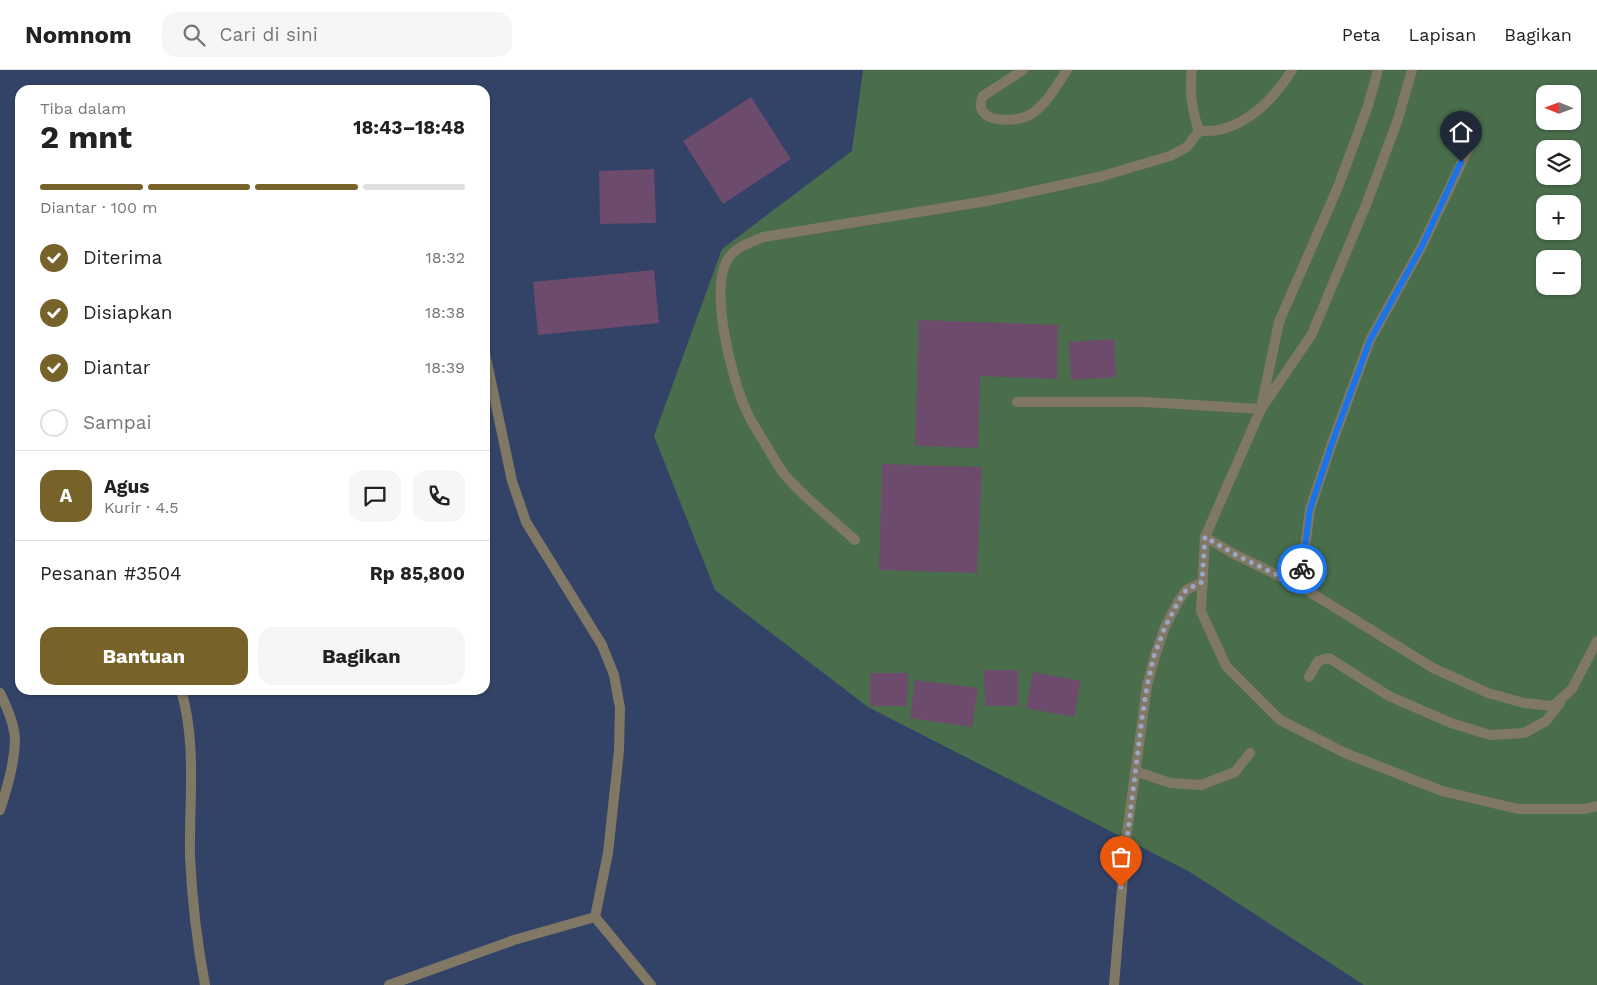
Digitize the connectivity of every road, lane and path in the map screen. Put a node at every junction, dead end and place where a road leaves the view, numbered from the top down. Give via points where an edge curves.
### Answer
1 (1023, 70) edge
2 (1066, 70) edge
3 (1192, 70) edge
4 (1292, 70) edge
5 (1378, 70) edge
6 (1412, 70) edge
7 (1199, 131) junction
8 (1470, 145) dead end
9 (490, 379) edge
10 (1017, 402) dead end
11 (1261, 409) junction
12 (1205, 537) junction
13 (855, 540) dead end
14 (1202, 582) junction
15 (1300, 586) junction
16 (1597, 640) edge
17 (1309, 677) dead end
18 (1572, 690) junction
19 (0, 693) edge
20 (182, 695) edge
21 (1250, 753) dead end
22 (1136, 771) junction
23 (1597, 806) edge
24 (0, 810) edge
25 (595, 917) junction
26 (205, 985) edge
27 (389, 985) edge
28 (650, 985) edge
29 (1114, 985) edge

1 - 2 street via 983,96 983,111 994,118 1022,119 1044,104
3 - 7 street via 1193,113
4 - 7 street via 1250,117 1219,130
5 - 11 street via 1338,187 1279,322
6 - 11 street via 1368,200 1312,334
7 - 13 street via 1187,146 1170,156 1099,177 977,203 763,237 730,256 721,280 721,309 728,350 746,411 785,475
8 - 15 street via 1421,248 1370,340 1310,509
9 - 25 street via 512,481 526,522 602,645 614,675 620,708 619,751 608,853
10 - 11 street via 1145,402
11 - 12 street
12 - 14 street
12 - 15 street
14 - 22 street via 1186,590 1165,627 1154,656
14 - 23 street via 1200,612 1226,666 1280,720 1344,753 1442,791 1518,809 1585,809
15 - 18 street via 1433,668 1488,693 1524,703 1553,706
16 - 18 street
17 - 18 street via 1318,661 1329,658 1389,696 1451,723 1490,735 1524,733 1546,721
19 - 24 street via 9,712 15,740 9,782
20 - 26 street via 190,740 190,857 197,942
21 - 22 street via 1235,772 1201,785 1170,783
22 - 29 street via 1125,850
25 - 27 street via 514,940
25 - 28 street

